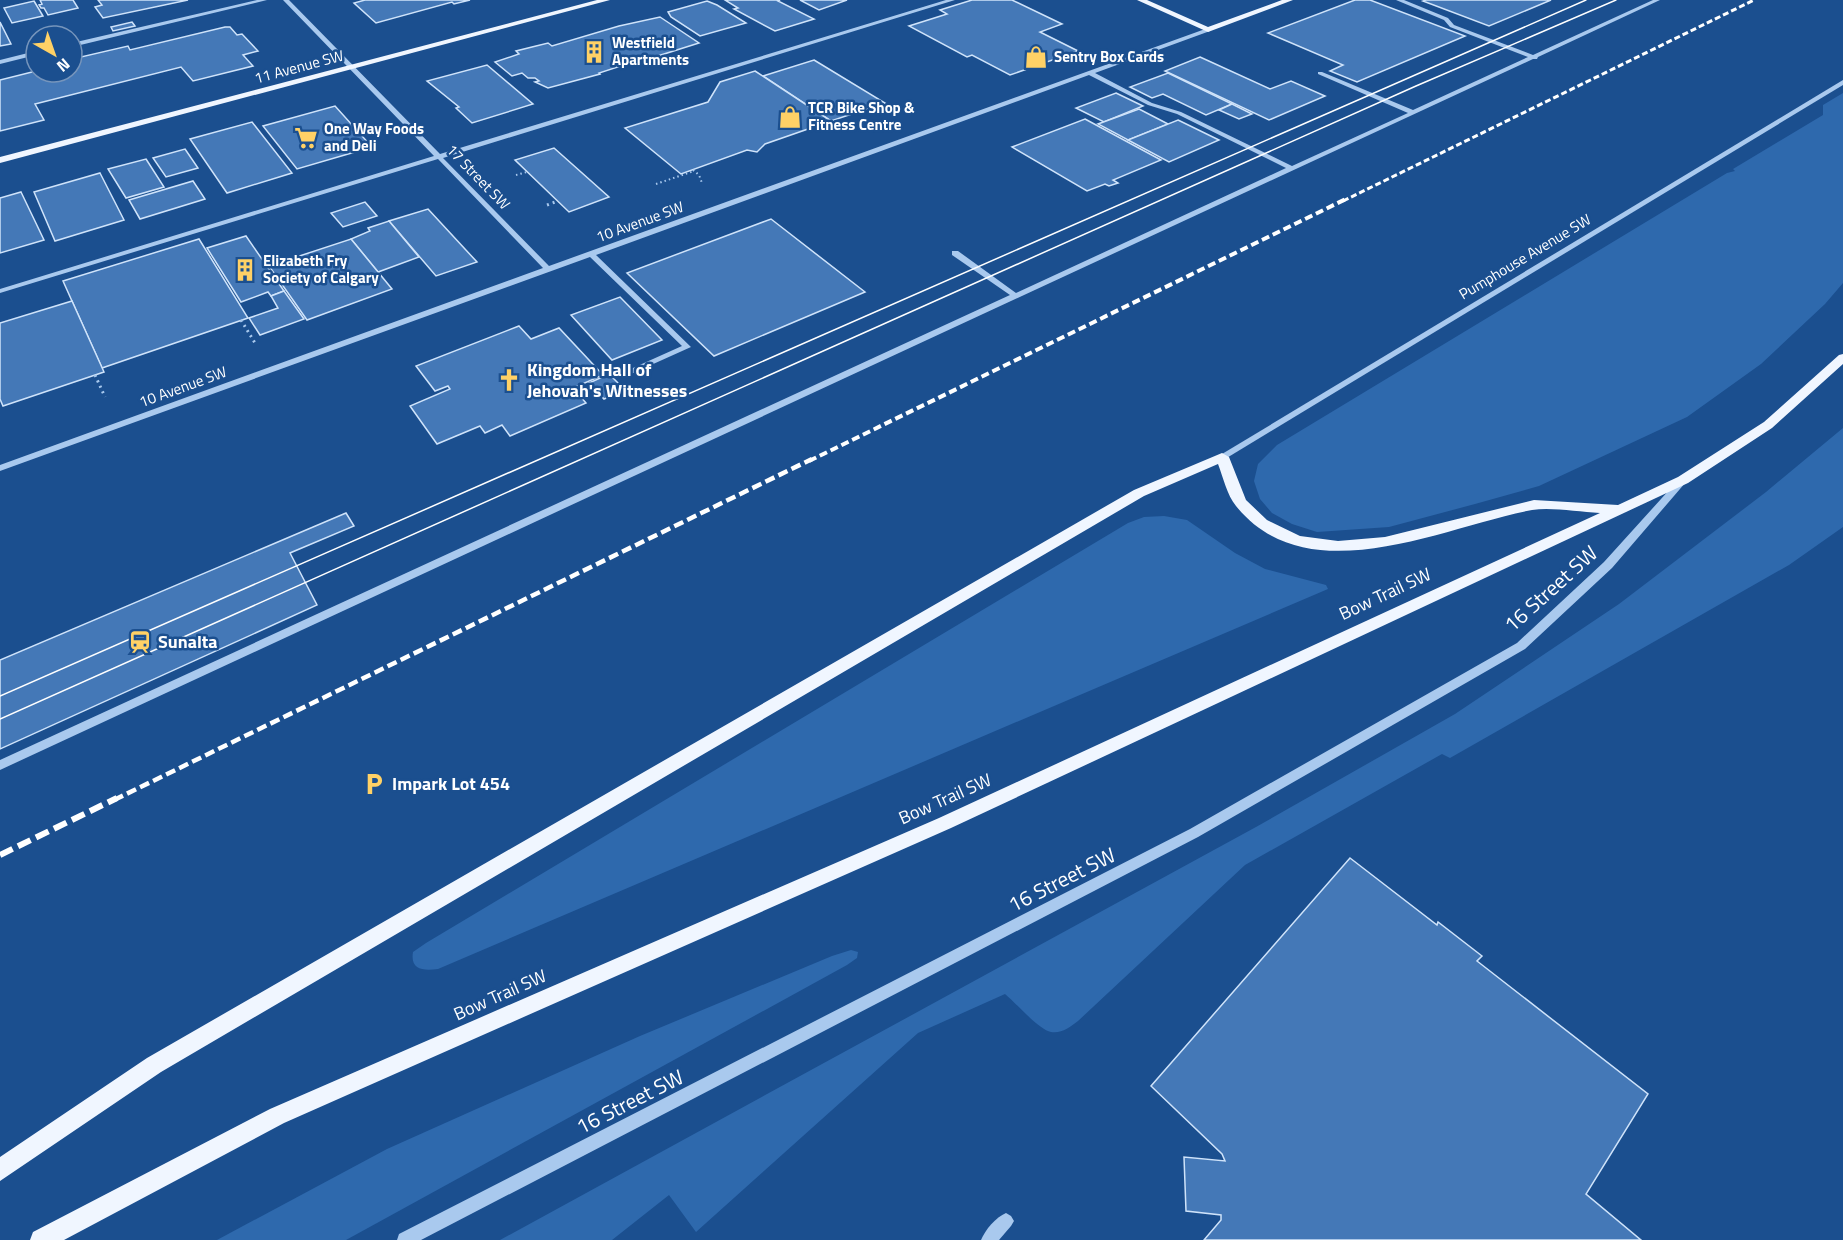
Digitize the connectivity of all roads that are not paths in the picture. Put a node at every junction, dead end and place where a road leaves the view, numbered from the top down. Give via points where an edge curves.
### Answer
1 (264, 0) edge
2 (286, 0) edge
3 (606, 0) edge
4 (952, 0) edge
5 (1141, 0) edge
6 (1289, 0) edge
7 (1399, 0) edge
8 (1657, 0) edge
9 (1208, 30) junction
10 (84, 42) edge
11 (24, 56) edge
12 (1535, 58) junction
13 (0, 62) edge
14 (351, 67) junction
15 (1090, 73) junction
16 (1320, 73) dead end
17 (1843, 82) edge
18 (1414, 113) junction
19 (441, 158) junction
20 (0, 160) edge
21 (1293, 169) junction
22 (591, 254) junction
23 (955, 254) dead end
24 (549, 270) junction
25 (0, 291) edge
26 (1016, 296) junction
27 (1843, 358) edge
28 (628, 372) dead end
29 (1222, 457) junction
30 (0, 468) edge
31 (1683, 480) junction
32 (1619, 509) junction
33 (0, 765) edge
34 (0, 1170) edge
35 (1006, 1221) dead end
36 (41, 1240) edge
37 (405, 1240) edge
38 (989, 1240) edge

1 - 10 street
2 - 14 street, 17 Street SW
3 - 14 main road, 11 Avenue SW
4 - 19 street
5 - 9 main road
6 - 9 main road, 10 Avenue SW
7 - 12 street via 1446,19 1452,26
8 - 12 street
9 - 15 street, 10 Avenue SW
11 - 13 street
12 - 18 street
14 - 19 street, 17 Street SW
14 - 20 main road, 11 Avenue SW
15 - 21 street
15 - 22 street, 10 Avenue SW
16 - 18 street
17 - 29 street, Pumphouse Avenue SW
18 - 21 street
19 - 24 street, 17 Street SW
19 - 25 street
21 - 26 street
22 - 24 street, 10 Avenue SW
22 - 28 street via 687,346
23 - 26 street
24 - 30 street, 10 Avenue SW
26 - 33 street
27 - 31 main road, Bow Trail SW via 1768,425
29 - 32 main road via 1240,502 1262,523 1297,541 1338,546 1385,542 1533,505
29 - 34 main road via 1139,493 154,1065
31 - 32 main road, Bow Trail SW
31 - 37 street, 16 Street SW via 1608,565 1521,646 1194,833
32 - 36 main road, Bow Trail SW via 945,823 277,1116
35 - 38 street

